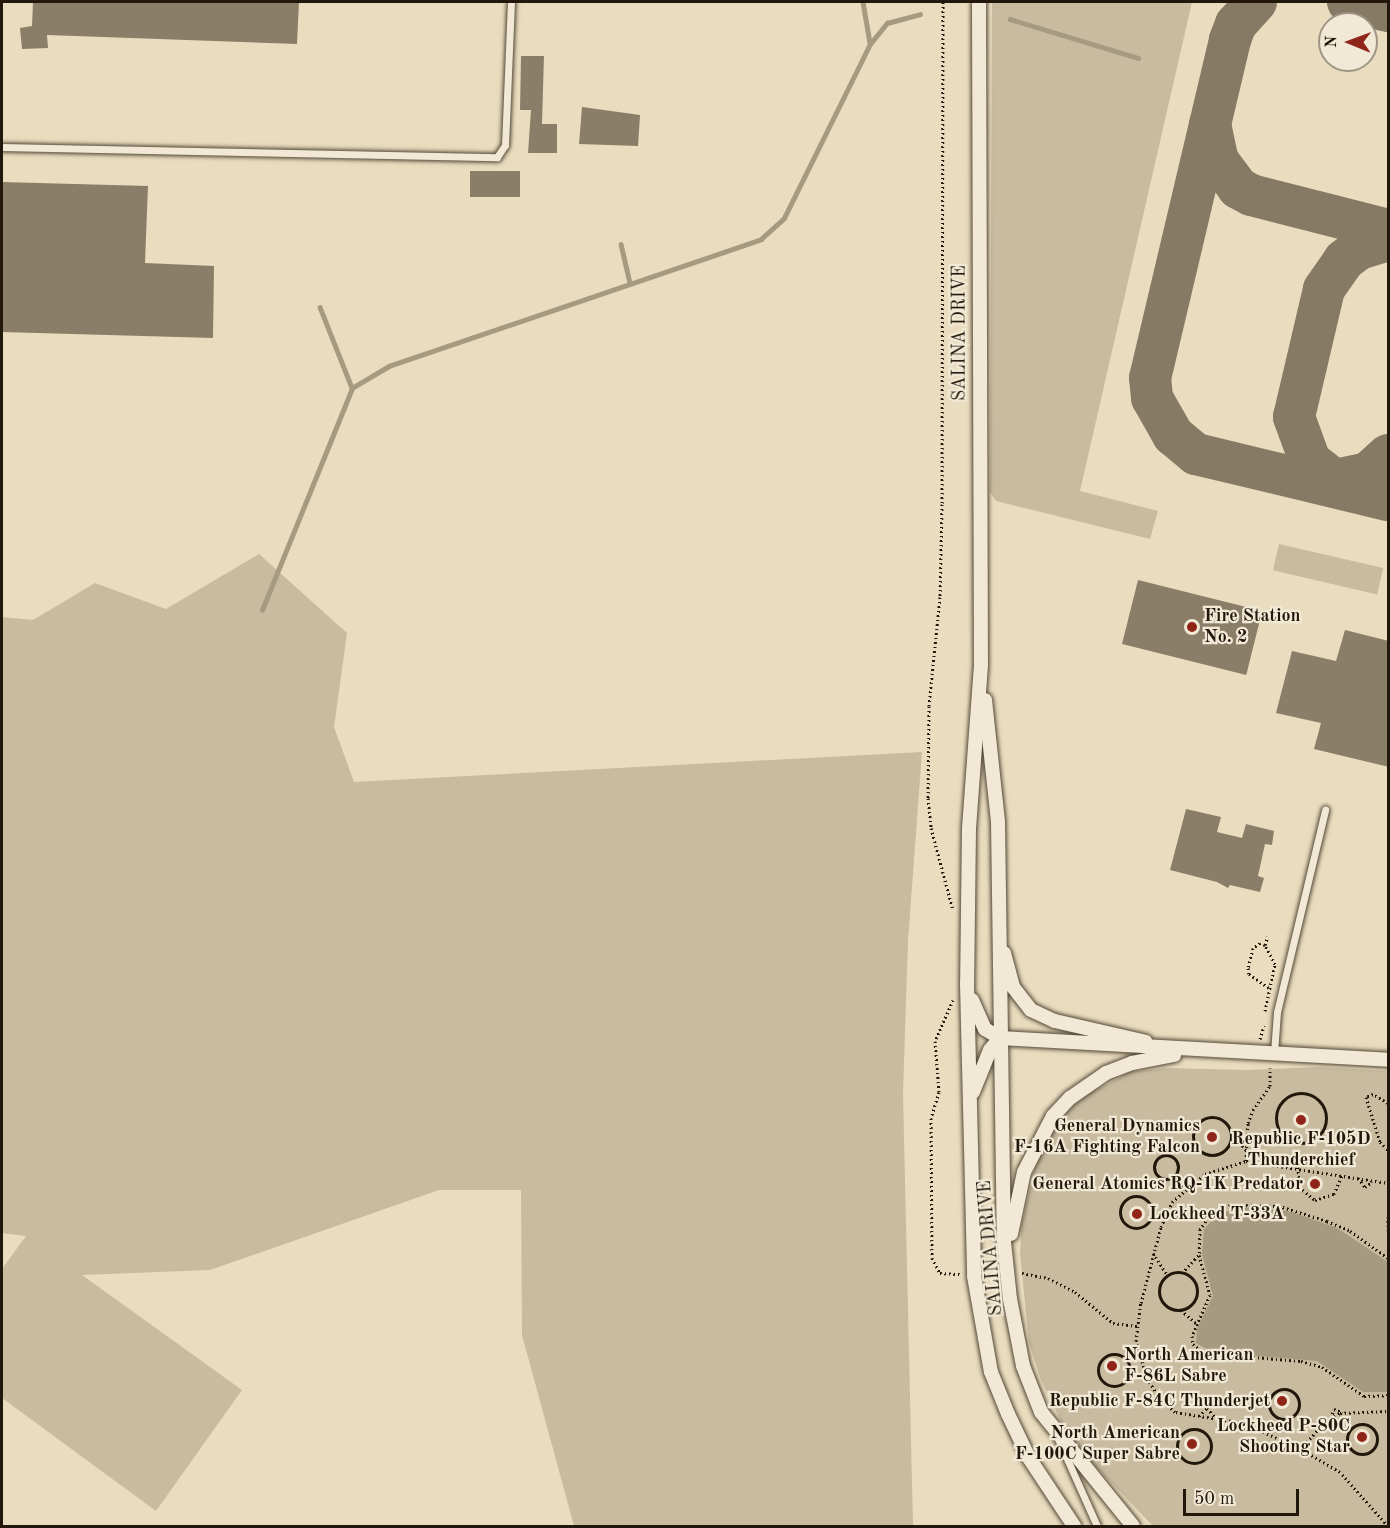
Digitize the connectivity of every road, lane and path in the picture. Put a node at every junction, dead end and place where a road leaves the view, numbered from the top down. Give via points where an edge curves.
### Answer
1 (511, 2) edge
2 (943, 2) edge
3 (979, 2) edge
4 (2, 147) edge
5 (981, 665) junction
6 (1325, 810) dead end
7 (954, 919) dead end
8 (999, 929) junction
9 (1265, 945) dead end
10 (967, 983) junction
11 (1269, 988) dead end
12 (956, 994) dead end
13 (1000, 1038) junction
14 (1192, 1052) junction
15 (1274, 1053) junction
16 (1389, 1059) edge
17 (971, 1097) junction
18 (1389, 1102) edge
19 (1321, 1134) joint
20 (1248, 1138) dead end
21 (1226, 1148) joint
22 (1389, 1150) edge
23 (1247, 1152) dead end
24 (1298, 1167) junction
25 (1176, 1174) joint
26 (1342, 1175) junction
27 (1359, 1178) junction
28 (1374, 1181) junction
29 (1389, 1183) edge
30 (1389, 1216) edge
31 (1149, 1221) joint
32 (1389, 1230) edge
33 (1153, 1253) junction
34 (1199, 1255) junction
35 (1389, 1258) edge
36 (1007, 1269) junction
37 (1182, 1273) junction
38 (974, 1274) junction
39 (1168, 1276) junction
40 (1181, 1310) junction
41 (1197, 1324) junction
42 (1137, 1326) junction
43 (1128, 1379) joint
44 (1389, 1395) edge
45 (1389, 1411) edge
46 (1295, 1415) joint
47 (1199, 1416) junction
48 (1215, 1417) junction
49 (1052, 1428) junction
50 (1301, 1449) junction
51 (1373, 1449) joint
52 (1208, 1456) joint
53 (1074, 1527) edge
54 (1097, 1527) edge
55 (1133, 1527) edge
56 (1388, 1527) edge

1 - 4 lane via 505,145 497,157
2 - 7 path via 942,515 940,597 929,706 928,798 931,828
3 - 5 street, SALINA DRIVE
5 - 8 street, SALINA DRIVE via 998,822
5 - 10 street, SALINA DRIVE via 969,828
6 - 15 lane via 1277,1012
8 - 13 street, SALINA DRIVE
8 - 14 street, SALINA DRIVE via 1013,987 1031,1010 1055,1022
9 - 11 path via 1260,942 1253,948 1248,968 1249,974
10 - 13 street via 981,1022
10 - 17 street, SALINA DRIVE
12 - 38 path via 935,1041 939,1092 931,1118 932,1258 940,1273
13 - 14 street
13 - 17 street, SALINA DRIVE via 990,1050
13 - 36 street, SALINA DRIVE
14 - 15 street
14 - 36 street via 1132,1063 1106,1073 1070,1098 1053,1116 1023,1172
15 - 16 street
17 - 38 street, SALINA DRIVE
18 - 22 path via 1373,1094 1366,1097 1380,1142
19 - 19 path via 1308,1143 1286,1138 1276,1117 1283,1101 1298,1094 1314,1097 1325,1111
20 - 23 path via 1241,1144
21 - 21 path via 1215,1155 1202,1153 1194,1143 1197,1125 1206,1118 1223,1121 1230,1136
24 - 26 path
24 - 26 path via 1299,1187 1315,1200 1334,1194
24 - 33 path via 1246,1161 1205,1174 1172,1202
25 - 25 path via 1166,1180 1159,1177 1154,1172 1156,1160 1171,1156 1177,1162
26 - 27 path
27 - 28 path
27 - 28 path via 1365,1187
28 - 29 path
30 - 32 path
31 - 31 path via 1137,1228 1127,1225 1119,1212 1123,1202 1138,1195 1148,1200 1152,1211
33 - 39 path
33 - 42 path
34 - 35 path via 1200,1228 1211,1214 1230,1205 1254,1204 1279,1206 1327,1221 1349,1230
34 - 37 path
34 - 41 path via 1210,1295
36 - 42 path via 1048,1278 1075,1292 1113,1323
36 - 49 street, SALINA DRIVE via 1023,1366 1041,1412
37 - 39 path
37 - 40 path via 1194,1281 1197,1292 1192,1304
38 - 53 street, SALINA DRIVE via 992,1372 1004,1404 1029,1458
39 - 40 path via 1161,1285 1161,1297 1168,1307
40 - 41 path
41 - 44 path via 1193,1344 1204,1353 1301,1361 1322,1366 1364,1396
42 - 47 path via 1138,1356 1160,1398 1175,1412
43 - 43 path via 1120,1385 1105,1383 1098,1370 1101,1360 1110,1354 1122,1355 1129,1363
45 - 50 path via 1344,1413 1330,1419
46 - 46 path via 1286,1420 1275,1418 1269,1409 1272,1395 1280,1389 1294,1392 1300,1405
47 - 48 path
47 - 48 path via 1207,1408
48 - 50 path via 1244,1424
49 - 54 lane
49 - 55 street, SALINA DRIVE
50 - 56 path via 1340,1472
51 - 51 path via 1364,1454 1354,1452 1348,1444 1350,1430 1358,1425 1371,1428 1377,1440
52 - 52 path via 1199,1462 1184,1460 1177,1447 1180,1436 1190,1430 1202,1431 1210,1440

